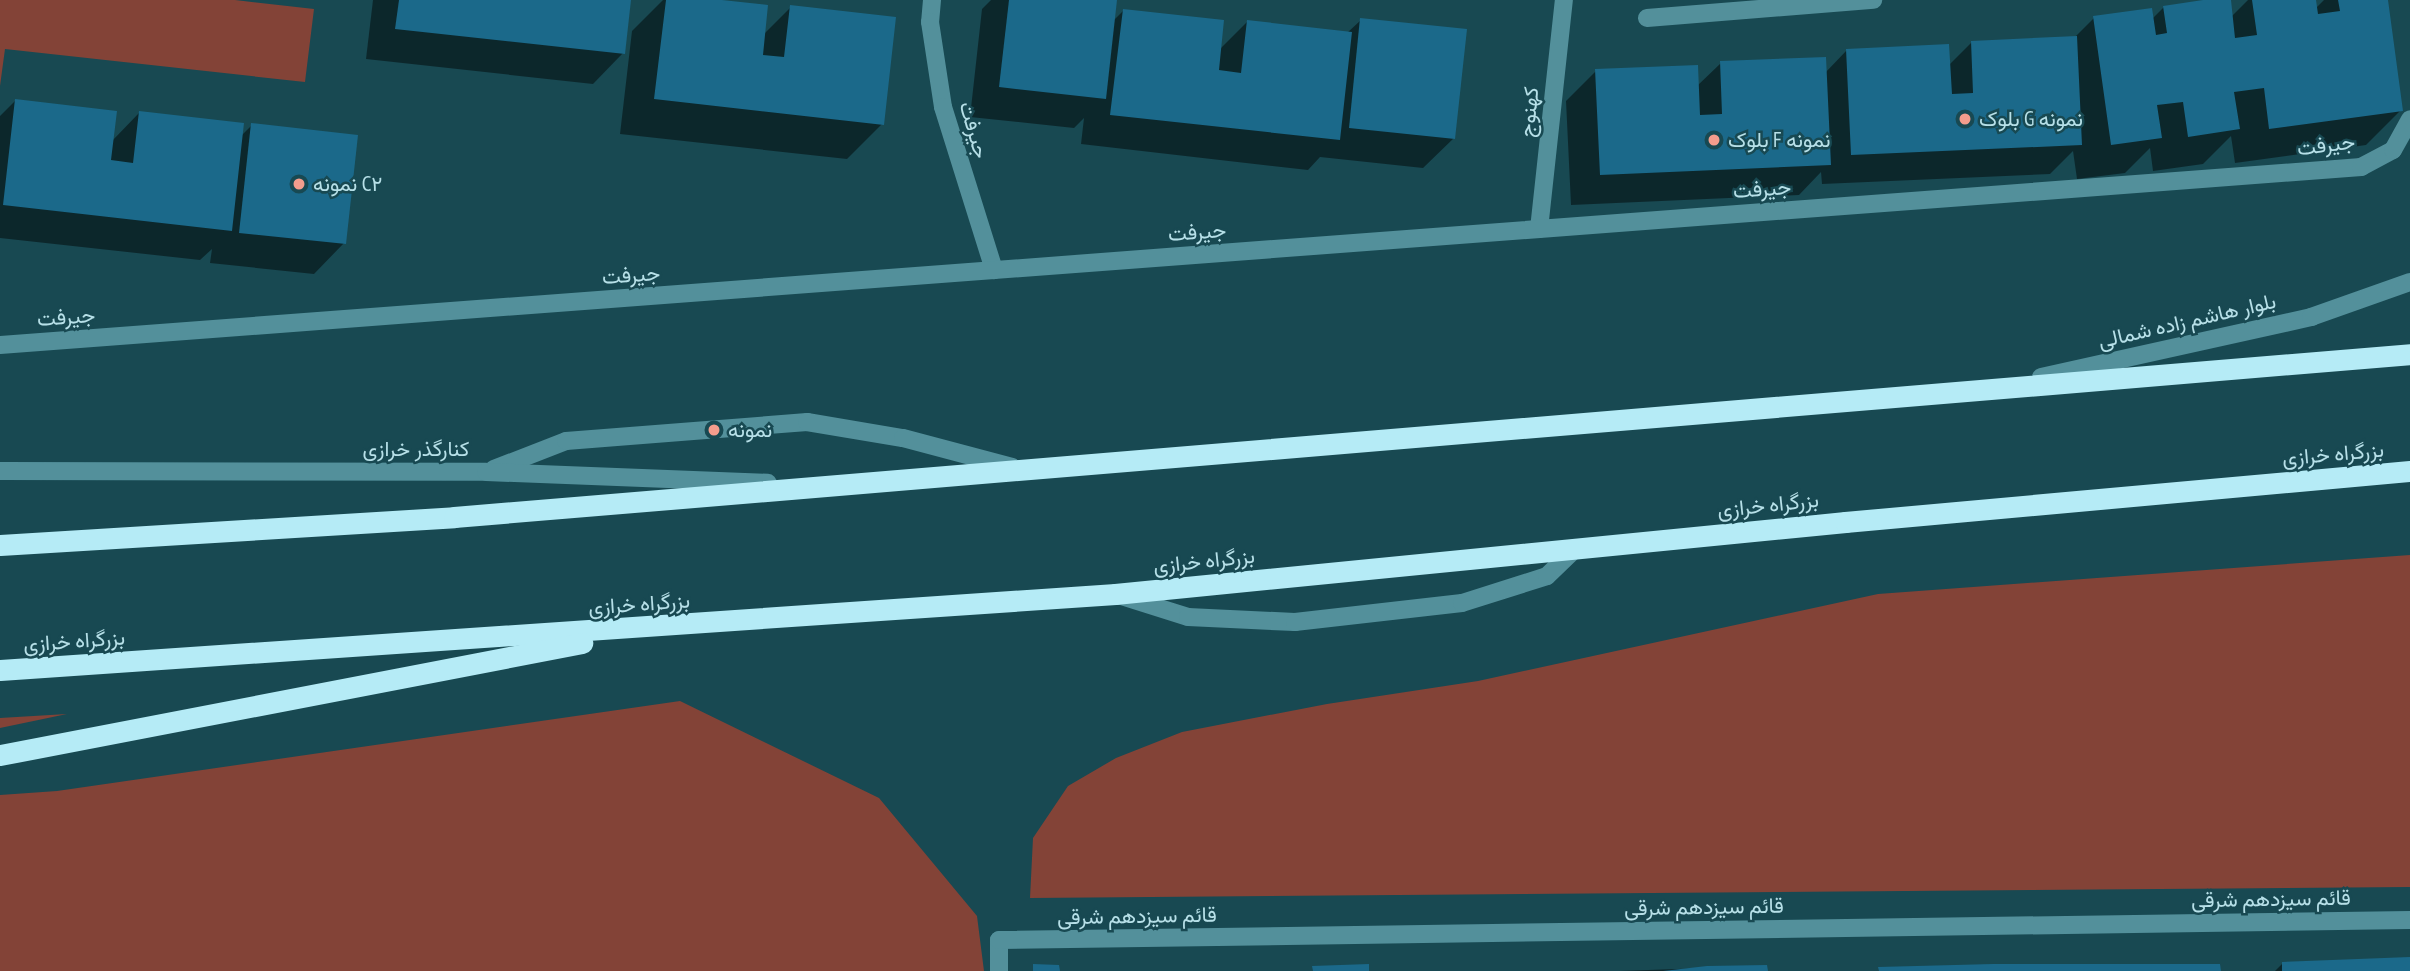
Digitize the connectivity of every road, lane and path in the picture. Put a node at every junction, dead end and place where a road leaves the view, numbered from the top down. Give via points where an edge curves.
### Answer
1 (932, 0) edge
2 (1564, 0) edge
3 (1873, 0) edge
4 (1647, 18) dead end
5 (2410, 119) edge
6 (1539, 229) junction
7 (993, 270) junction
8 (2410, 282) edge
9 (0, 345) edge
10 (2410, 354) edge
11 (1971, 393) junction
12 (1022, 470) junction
13 (0, 471) edge
14 (2410, 471) edge
15 (486, 472) junction
16 (831, 486) junction
17 (0, 545) edge
18 (1576, 548) junction
19 (1115, 594) junction
20 (660, 627) junction
21 (0, 670) edge
22 (0, 755) edge
23 (2410, 920) edge
24 (999, 971) edge

1 - 7 street, جیرفت via 930,22 943,107
2 - 6 street, كهنوج
3 - 4 street
5 - 6 street, جيرفت via 2393,150 2361,167
6 - 7 street, جيرفت
7 - 9 street, جيرفت
8 - 11 street, بلوار هاشم زاده شمالی via 2311,317
10 - 11 highway
11 - 12 highway
12 - 15 street via 903,438 807,422 566,441
12 - 16 highway
13 - 15 street, کنارگذر خرازی
14 - 18 highway, بزرگراه خرازی
15 - 16 street, کنارگذر خرازی
16 - 17 highway via 454,517
18 - 19 highway, بزرگراه خرازی
18 - 19 street via 1547,576 1462,603 1295,622 1188,617
19 - 20 highway, بزرگراه خرازی
20 - 21 highway, بزرگراه خرازی
20 - 22 highway
23 - 24 street, قائم سیزدهم شرقی via 999,940

